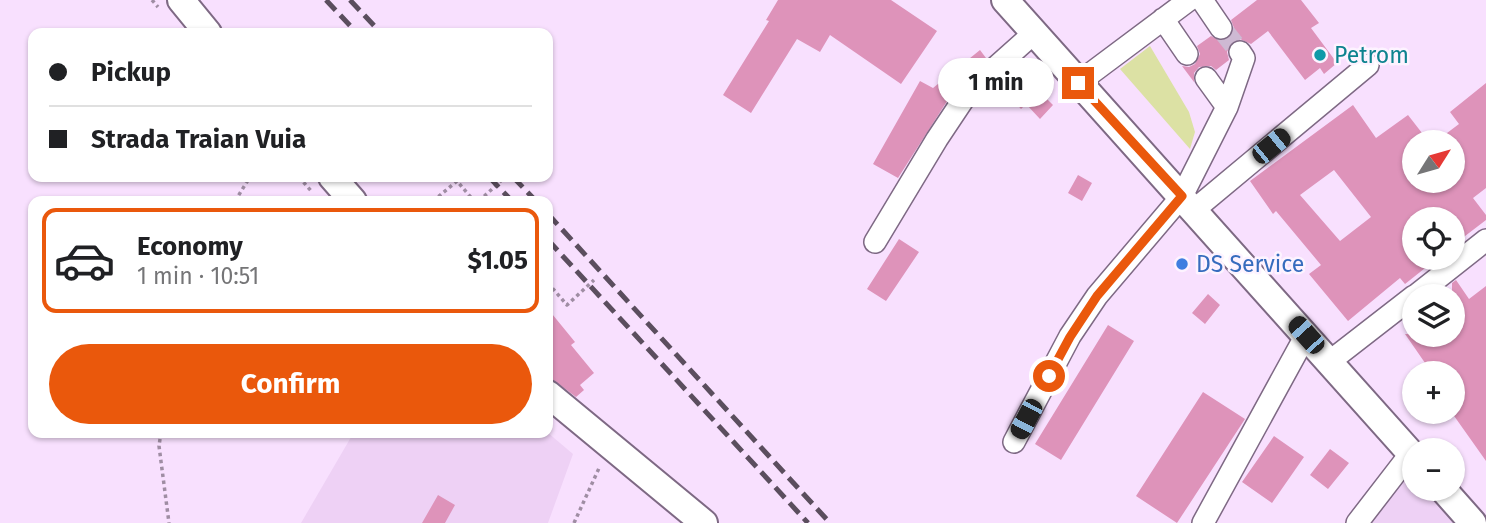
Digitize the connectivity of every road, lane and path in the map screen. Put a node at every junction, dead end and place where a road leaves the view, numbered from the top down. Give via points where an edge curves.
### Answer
1 (181, 0) edge
2 (1005, 0) edge
3 (1189, 0) edge
4 (1202, 0) edge
5 (1163, 19) junction
6 (1221, 27) tunnel mouth
7 (204, 28) edge
8 (1034, 33) junction
9 (1240, 52) dead end
10 (1187, 54) dead end
11 (1368, 65) dead end
12 (1206, 78) dead end
13 (1078, 83) junction
14 (1227, 107) junction
15 (456, 182) edge
16 (458, 182) edge
17 (499, 182) edge
18 (323, 185) edge
19 (344, 196) edge
20 (439, 196) edge
21 (472, 196) edge
22 (483, 196) edge
23 (1188, 203) junction
24 (1486, 240) edge
25 (875, 243) dead end
26 (594, 280) dead end
27 (1429, 284) edge
28 (553, 289) edge
29 (1402, 305) edge
30 (1306, 335) junction
31 (1329, 362) junction
32 (553, 398) edge
33 (160, 438) edge
34 (1014, 442) dead end
35 (1402, 443) edge
36 (609, 445) junction
37 (1402, 468) edge
38 (1454, 501) edge
39 (169, 523) edge
40 (574, 523) edge
41 (704, 523) edge
42 (1203, 523) edge
43 (1357, 523) edge
44 (1473, 523) edge

1 - 7 main road
2 - 8 main road
3 - 5 street
4 - 6 street
5 - 10 street
5 - 13 street
8 - 13 main road
8 - 25 street via 969,91
9 - 14 street via 1244,58
11 - 23 street
12 - 14 street
13 - 23 main road
14 - 23 street
15 - 20 path
16 - 21 path
17 - 22 path
18 - 19 main road
23 - 30 main road
23 - 34 street via 1097,296
24 - 27 street
26 - 28 path via 567,304
29 - 31 street
30 - 31 main road
30 - 42 street
31 - 35 main road
32 - 36 main road
33 - 39 path
36 - 40 path
36 - 41 main road
37 - 43 street
38 - 44 main road

